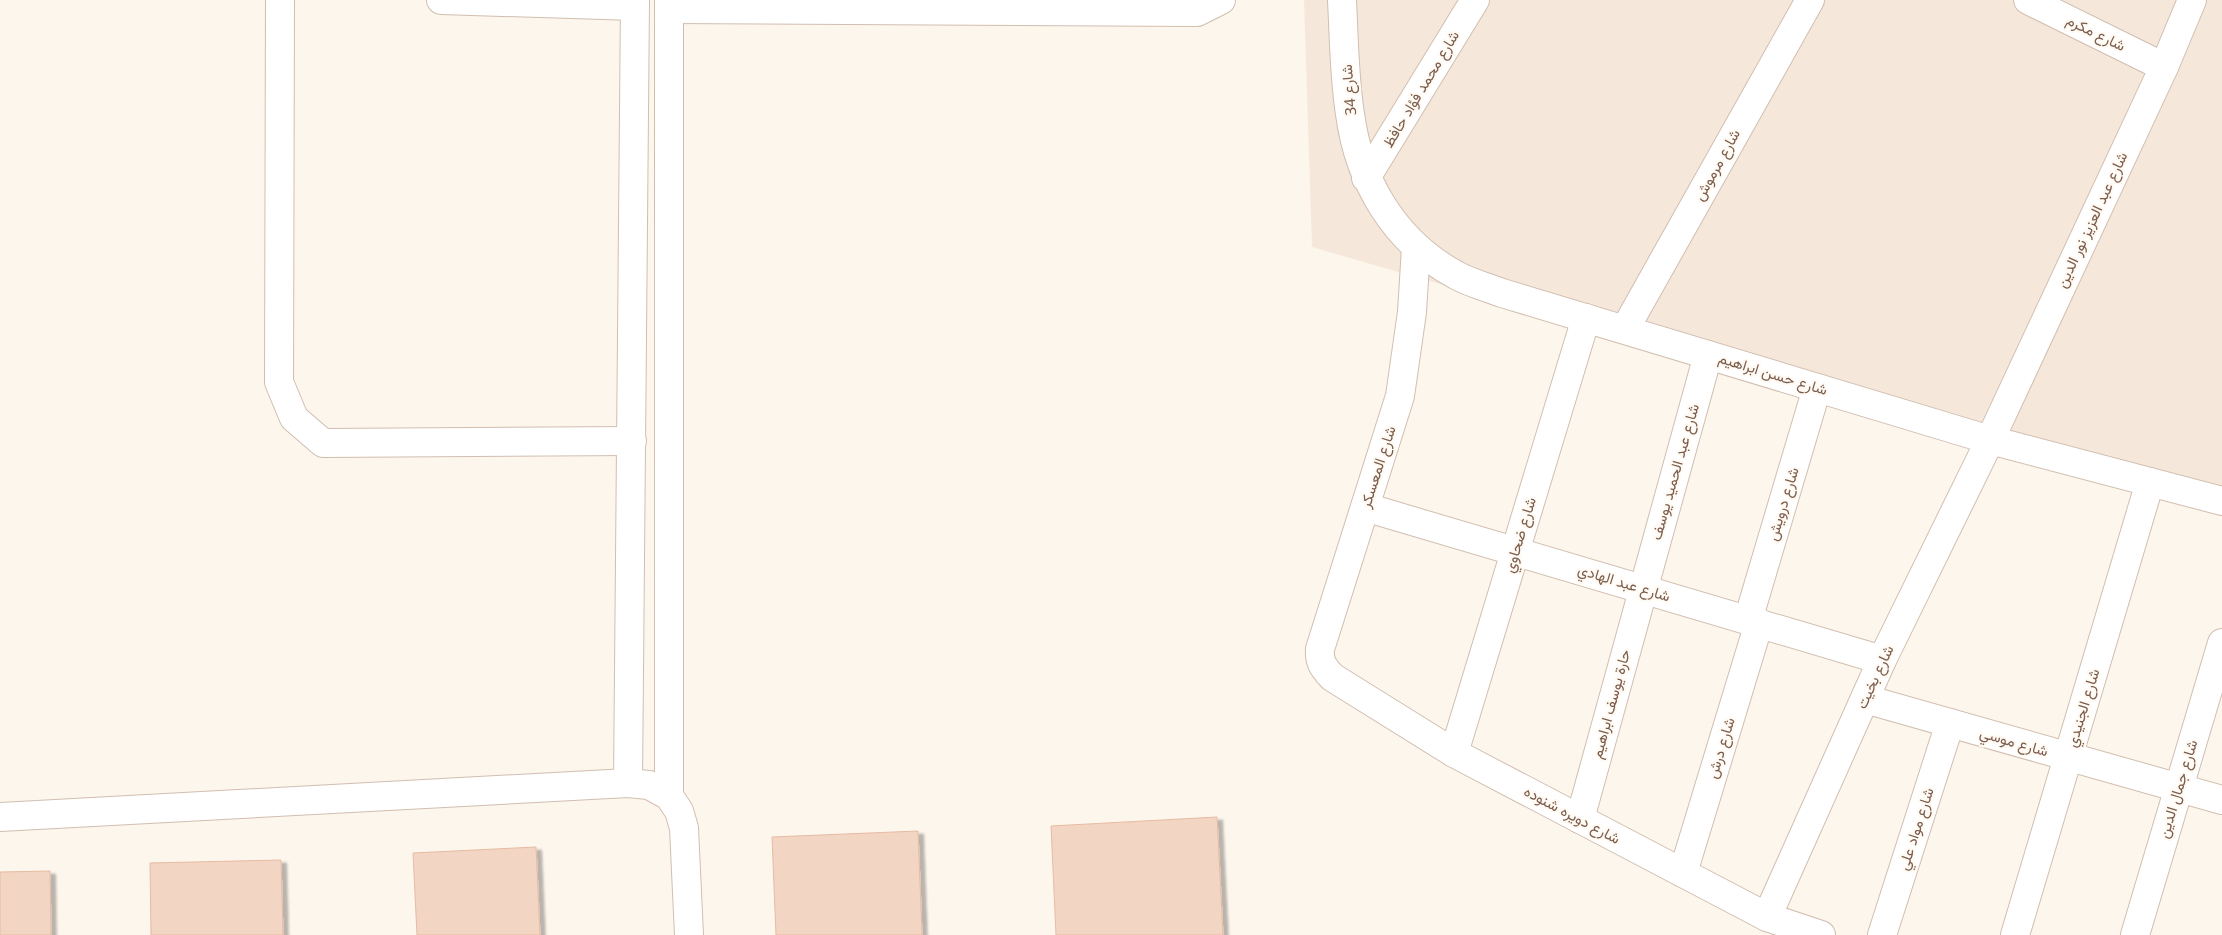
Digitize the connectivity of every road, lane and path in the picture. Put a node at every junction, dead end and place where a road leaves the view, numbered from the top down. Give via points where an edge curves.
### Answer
1 (280, 0) edge
2 (441, 0) edge
3 (1221, 0) edge
4 (1342, 0) edge
5 (1475, 0) edge
6 (1810, 0) edge
7 (2028, 0) edge
8 (2192, 0) edge
9 (635, 3) edge
10 (669, 5) edge
11 (2164, 67) junction
12 (1366, 178) junction
13 (1416, 248) junction
14 (1586, 318) junction
15 (1625, 329) junction
16 (1708, 355) junction
17 (1817, 388) junction
18 (1990, 440) junction
19 (632, 441) junction
20 (2150, 482) junction
21 (2222, 501) edge
22 (1365, 507) junction
23 (1515, 551) junction
24 (1642, 589) junction
25 (1754, 622) junction
26 (2222, 643) edge
27 (1882, 660) junction
28 (1332, 677) joint
29 (1864, 699) junction
30 (1950, 723) junction
31 (1454, 753) junction
32 (2068, 757) junction
33 (628, 783) junction
34 (2178, 788) junction
35 (669, 796) junction
36 (2222, 800) edge
37 (0, 817) edge
38 (1580, 819) junction
39 (1683, 873) junction
40 (1767, 917) junction
41 (689, 935) edge
42 (1821, 935) edge
43 (1882, 935) edge
44 (2015, 935) edge
45 (2135, 935) edge

1 - 19 street via 279,382 294,418 324,443
2 - 9 street
3 - 10 street via 1198,12
4 - 12 street, شارع 34 via 1350,114
5 - 12 street, شارع محمد فؤاد حافظ
6 - 15 street, شارع مرموش
7 - 11 street, شارع مكرم
8 - 11 street, شارع عبد العزيز نور الدين
9 - 19 street
10 - 35 street
11 - 18 street, شارع عبد العزيز نور الدين
12 - 13 street, شارع حسن ابراهيم via 1388,216
13 - 14 street, شارع حسن ابراهيم via 1457,275 1502,293
13 - 22 street, شارع المعسكر via 1412,312 1400,396
14 - 15 street, شارع حسن ابراهيم
14 - 23 street, شارع ضحاوي
15 - 16 street, شارع حسن ابراهيم
16 - 17 street, شارع حسن ابراهيم
16 - 24 street, شارع عبد الحميد يوسف
17 - 18 street, شارع حسن ابراهيم
17 - 25 street, شارع درويش
18 - 20 street, شارع حسن ابراهيم
18 - 27 street, شارع بخيت
19 - 33 street
20 - 21 street, شارع حسن ابراهيم
20 - 32 street, شارع الجنيدي
22 - 23 street, شارع عبد الهادي
22 - 28 street, شارع المعسكر via 1320,648 1322,666
23 - 24 street, شارع عبد الهادي
23 - 31 street, شارع ضحاوي
24 - 25 street, شارع عبد الهادي
24 - 38 street, حارة يوسف ابراهيم
25 - 27 street, شارع عبد الهادي
25 - 39 street, شارع درش
26 - 34 street, شارع جمال الدين
27 - 29 street, شارع بخيت
28 - 31 street, شارع دويره شنوده
29 - 30 street, شارع موسي
29 - 40 street, شارع بخيت
30 - 32 street, شارع موسي
30 - 43 street, شارع مواد علي
31 - 38 street, شارع دويره شنوده
32 - 34 street, شارع موسي
32 - 44 street, شارع الجنيدي
33 - 35 street via 649,785
33 - 37 street
34 - 36 street, شارع موسي
34 - 45 street, شارع جمال الدين
35 - 41 street via 679,811 684,828
38 - 39 street, شارع دويره شنوده
39 - 40 street, شارع دويره شنوده
40 - 42 street, شارع دويره شنوده

